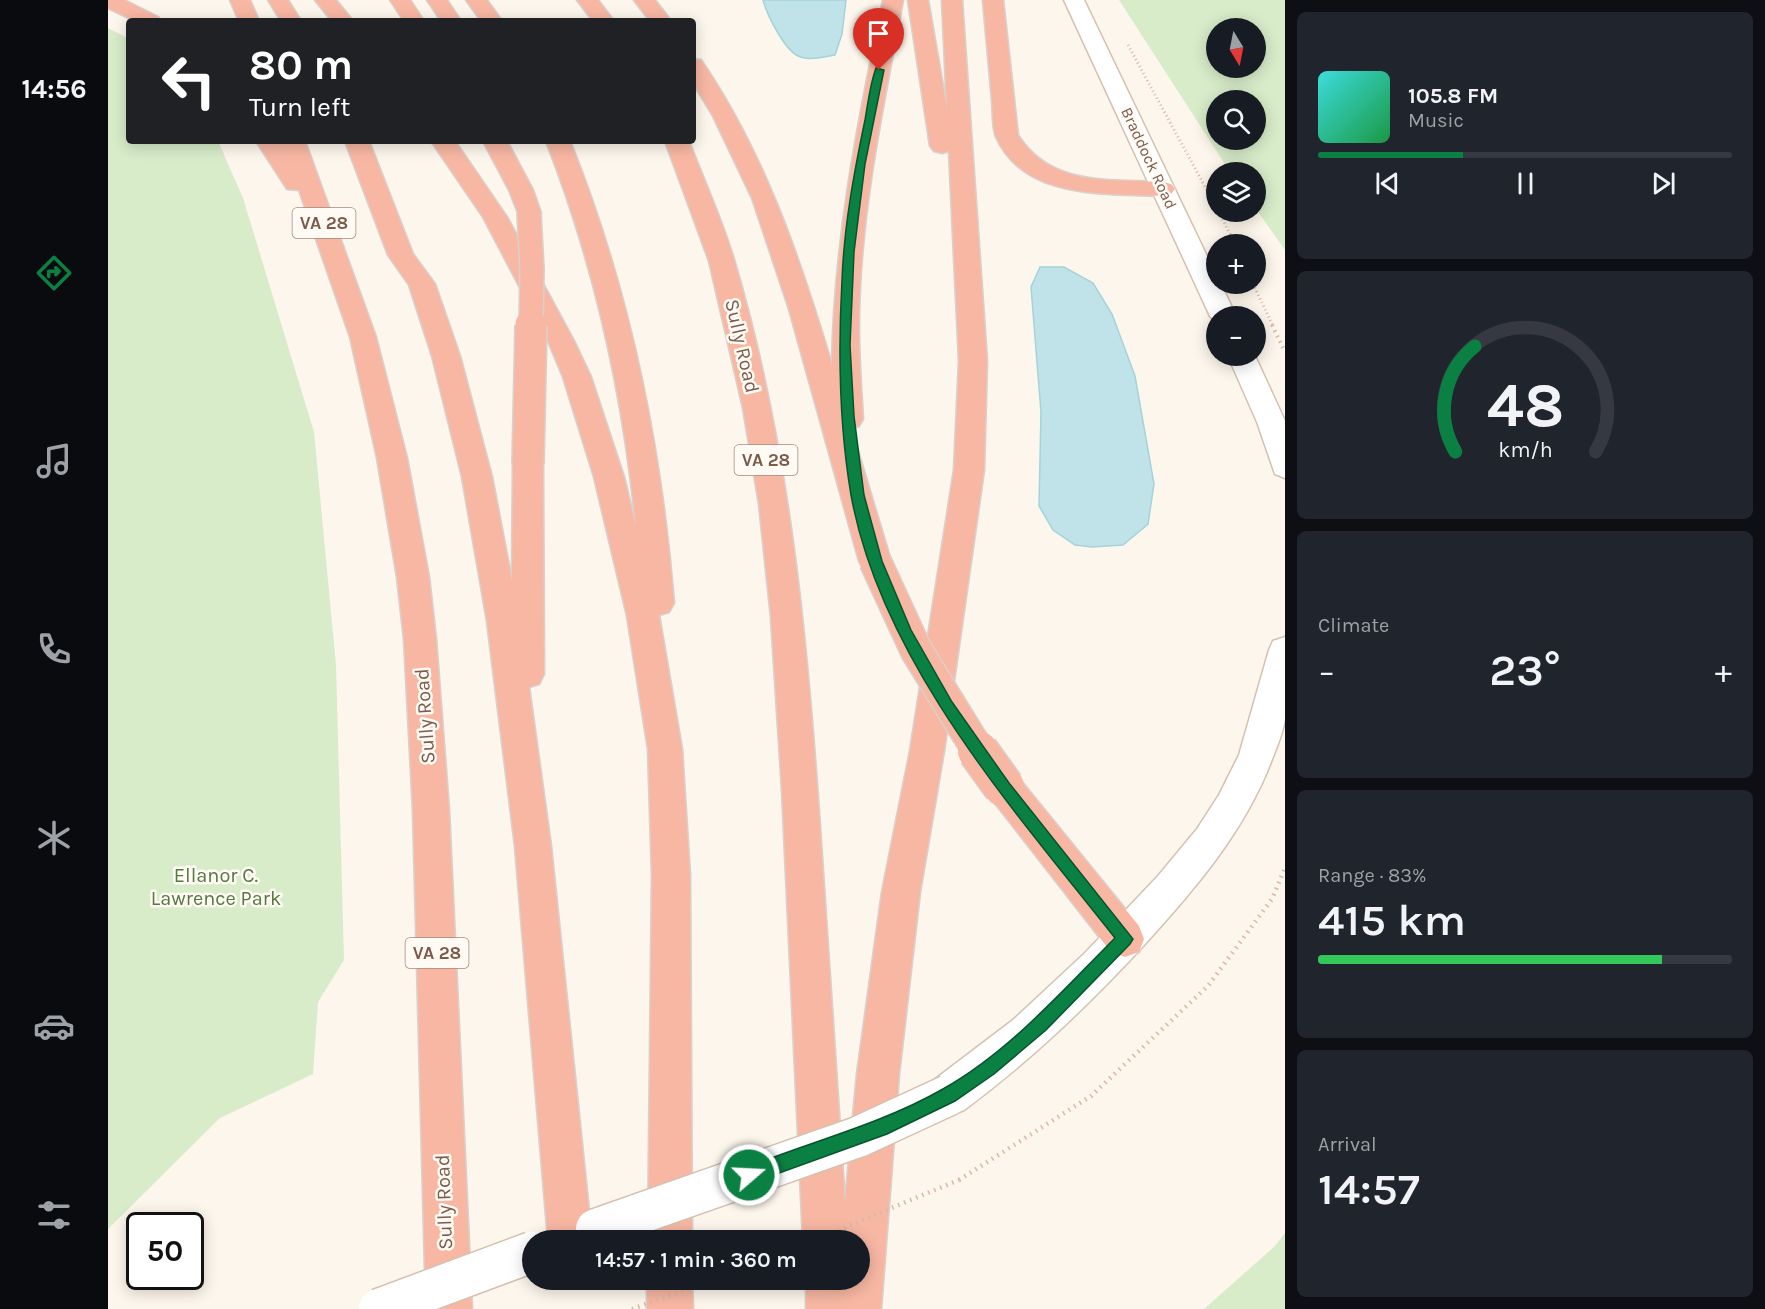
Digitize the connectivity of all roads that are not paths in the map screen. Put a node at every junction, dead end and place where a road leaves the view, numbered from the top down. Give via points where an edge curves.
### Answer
1 (108, 0) edge
2 (240, 0) edge
3 (278, 0) edge
4 (324, 0) edge
5 (400, 0) edge
6 (437, 0) edge
7 (476, 0) edge
8 (587, 0) edge
9 (644, 0) edge
10 (893, 0) edge
11 (918, 0) edge
12 (952, 0) edge
13 (993, 0) edge
14 (1074, 0) edge
15 (145, 18) edge
16 (248, 18) edge
17 (289, 18) edge
18 (332, 18) edge
19 (340, 18) edge
20 (412, 18) edge
21 (449, 18) edge
22 (490, 18) edge
23 (602, 18) edge
24 (659, 18) edge
25 (696, 70) edge
26 (270, 144) edge
27 (294, 144) edge
28 (358, 144) edge
29 (377, 144) edge
30 (445, 144) edge
31 (504, 144) edge
32 (559, 144) edge
33 (678, 144) edge
34 (1163, 189) junction
35 (422, 284) junction
36 (353, 305) junction
37 (1218, 306) edge
38 (971, 316) junction
39 (1246, 366) edge
40 (1285, 467) edge
41 (857, 495) junction
42 (1285, 650) edge
43 (665, 748) junction
44 (533, 846) junction
45 (1125, 939) junction
46 (565, 1230) edge
47 (594, 1230) edge
48 (670, 1230) edge
49 (824, 1230) edge
50 (863, 1230) edge
51 (522, 1256) edge
52 (670, 1290) edge
53 (828, 1290) edge
54 (859, 1290) edge
55 (379, 1309) edge
56 (449, 1309) edge
57 (669, 1309) edge
58 (829, 1309) edge
59 (858, 1309) edge

1 - 15 highway
2 - 16 highway
3 - 17 highway
4 - 18 highway
4 - 19 highway
5 - 20 highway
6 - 21 highway
7 - 22 highway
8 - 23 highway
9 - 24 highway
10 - 41 highway via 848,252 844,345
11 - 38 highway
12 - 38 highway
13 - 34 highway via 1007,135 1020,156 1039,170 1077,184
14 - 34 main road, Braddock Road
25 - 41 highway via 764,198 802,309
26 - 36 highway via 298,189
27 - 36 highway, Sully Road / VA 28
28 - 35 highway via 401,255
29 - 35 highway via 415,251
30 - 43 highway via 475,185 520,262 586,400 627,544
31 - 44 highway, bridge via 529,213 532,269 527,700
32 - 43 highway via 596,244 632,397 656,581
33 - 49 highway, Sully Road / VA 28 via 722,261 757,408 774,504 799,778
34 - 37 main road, Braddock Road
35 - 44 highway via 446,356 477,477 503,621
36 - 56 highway, Sully Road / VA 28 via 392,458 420,639 436,925
38 - 50 highway via 973,401 969,470 927,752 900,892
39 - 40 main road via 1271,422
41 - 45 highway, bridge via 888,596 923,667 1004,787
42 - 45 main road via 1259,746 1243,787 1190,866
43 - 48 highway via 672,886
44 - 46 highway
45 - 47 main road, bridge via 1040,1024 949,1095 858,1137
51 - 55 main road, bridge
52 - 57 highway
53 - 58 highway
54 - 59 highway

